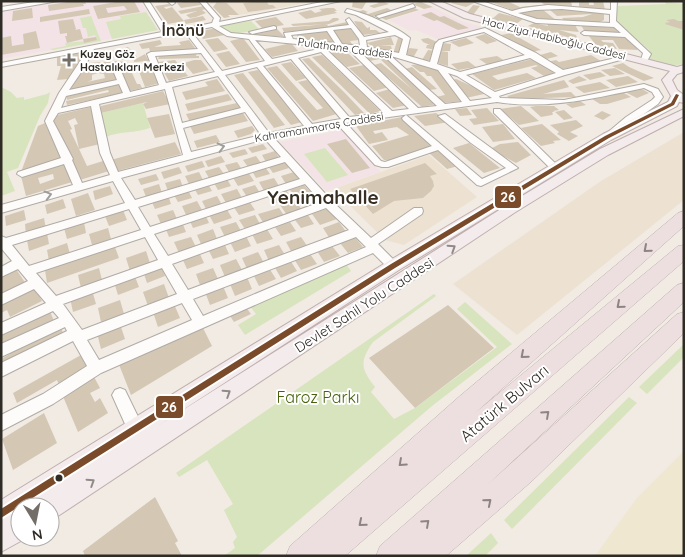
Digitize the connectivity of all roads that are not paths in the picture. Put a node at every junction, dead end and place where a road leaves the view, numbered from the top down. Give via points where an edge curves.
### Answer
1 (55, 1) edge
2 (146, 1) edge
3 (202, 1) edge
4 (324, 1) edge
5 (337, 1) edge
6 (403, 1) edge
7 (427, 1) edge
8 (433, 1) edge
9 (439, 1) edge
10 (535, 1) edge
11 (614, 1) edge
12 (480, 2) edge
13 (575, 4) edge
14 (413, 6) junction
15 (303, 8) junction
16 (545, 8) junction
17 (1, 9) edge
18 (421, 10) dead end
19 (450, 10) junction
20 (347, 11) junction
21 (372, 11) dead end
22 (612, 12) junction
23 (512, 14) junction
24 (379, 16) dead end
25 (564, 22) junction
26 (215, 24) junction
27 (578, 25) dead end
28 (617, 25) junction
29 (353, 26) junction
30 (274, 28) dead end
31 (186, 29) junction
32 (329, 29) junction
33 (490, 29) junction
34 (164, 32) junction
35 (398, 32) junction
36 (584, 33) junction
37 (234, 35) junction
38 (628, 35) junction
39 (552, 38) junction
40 (362, 39) junction
41 (252, 40) dead end
42 (292, 40) junction
43 (539, 42) junction
44 (110, 43) junction
45 (340, 46) junction
46 (640, 46) junction
47 (350, 47) junction
48 (364, 48) junction
49 (90, 49) junction
50 (595, 49) junction
51 (323, 50) junction
52 (560, 50) dead end
53 (578, 50) junction
54 (204, 51) junction
55 (385, 54) junction
56 (46, 55) junction
57 (292, 56) junction
58 (402, 56) junction
59 (534, 56) junction
60 (621, 57) junction
61 (269, 61) junction
62 (643, 61) junction
63 (1, 64) edge
64 (258, 64) junction
65 (437, 66) junction
66 (681, 69) edge
67 (79, 70) junction
68 (220, 73) junction
69 (562, 73) junction
70 (460, 74) junction
71 (668, 77) junction
72 (121, 81) junction
73 (165, 86) junction
74 (62, 94) junction
75 (127, 94) junction
76 (496, 97) junction
77 (680, 98) edge
78 (94, 102) junction
79 (468, 104) junction
80 (247, 110) junction
81 (57, 111) junction
82 (416, 111) junction
83 (443, 111) junction
84 (497, 111) dead end
85 (684, 112) edge
86 (391, 114) junction
87 (406, 118) dead end
88 (343, 121) junction
89 (179, 126) junction
90 (309, 127) junction
91 (266, 136) junction
92 (607, 137) junction
93 (438, 147) junction
94 (188, 156) junction
95 (287, 158) junction
96 (68, 159) junction
97 (556, 168) junction
98 (22, 174) dead end
99 (115, 176) junction
100 (306, 180) junction
101 (79, 187) junction
102 (328, 203) junction
103 (131, 204) junction
104 (1, 209) edge
105 (418, 211) dead end
106 (684, 217) edge
107 (148, 231) junction
108 (357, 232) junction
109 (3, 242) edge
110 (372, 246) junction
111 (684, 251) edge
112 (166, 262) junction
113 (393, 266) junction
114 (23, 267) junction
115 (1, 272) edge
116 (36, 282) junction
117 (684, 290) edge
118 (185, 296) junction
119 (1, 300) edge
120 (55, 303) junction
121 (68, 320) junction
122 (684, 320) edge
123 (200, 322) junction
124 (1, 329) edge
125 (78, 335) junction
126 (1, 350) edge
127 (96, 368) junction
128 (1, 370) edge
129 (120, 395) dead end
130 (1, 424) edge
131 (136, 428) junction
132 (60, 502) edge
133 (1, 514) edge
134 (300, 556) edge
135 (323, 556) edge
136 (390, 556) edge
137 (424, 556) edge

1 - 17 street
2 - 34 street
3 - 26 street via 217,18
4 - 15 street
5 - 15 street
5 - 20 street
6 - 14 street
6 - 21 street
7 - 19 main road, Hacı Ziya Habiboğlu Caddesi
8 - 19 main road, Hacı Ziya Habiboğlu Caddesi
9 - 19 main road
10 - 16 street
11 - 22 street
12 - 23 street
13 - 16 street
13 - 22 street
14 - 18 street
14 - 24 street
15 - 26 street
16 - 23 street
16 - 25 street
19 - 33 main road, Hacı Ziya Habiboğlu Caddesi
19 - 39 main road, Hacı Ziya Habiboğlu Caddesi
20 - 29 street via 346,16
20 - 35 street
22 - 28 street via 612,22
23 - 25 street via 536,21
25 - 28 street
26 - 31 street
26 - 37 street, Pulathane Caddesi via 229,35
27 - 36 street
28 - 38 street
29 - 32 street
29 - 40 street
30 - 37 street
31 - 34 street
31 - 44 street
31 - 54 street
32 - 42 street via 286,34
32 - 45 street
33 - 43 main road, Hacı Ziya Habiboğlu Caddesi
33 - 59 street
33 - 65 street via 438,44
34 - 44 street
35 - 40 street
35 - 58 street via 407,38
36 - 38 street
36 - 50 street
37 - 42 street, Pulathane Caddesi
38 - 46 street
39 - 43 main road
39 - 50 main road, Hacı Ziya Habiboğlu Caddesi
40 - 48 street
41 - 61 street
42 - 45 street, Pulathane Caddesi
43 - 53 main road, Hacı Ziya Habiboğlu Caddesi
44 - 49 street
44 - 56 street
45 - 47 street, Pulathane Caddesi
45 - 51 street
46 - 60 street via 638,55
46 - 62 street via 648,54
47 - 48 street, Pulathane Caddesi
47 - 82 street
48 - 55 street, Pulathane Caddesi
49 - 56 street
49 - 67 street
50 - 60 main road, Hacı Ziya Habiboğlu Caddesi
51 - 57 street
51 - 86 street
52 - 53 main road
53 - 60 main road, Hacı Ziya Habiboğlu Caddesi
54 - 68 street
54 - 73 street via 151,54
55 - 58 street, Pulathane Caddesi
55 - 83 street
56 - 63 street
57 - 61 street
57 - 88 street
58 - 65 street, Pulathane Caddesi
59 - 69 street
59 - 70 street
60 - 62 main road, Hacı Ziya Habiboğlu Caddesi
60 - 69 street
60 - 71 main road, Hacı Ziya Habiboğlu Caddesi
61 - 64 street
62 - 66 main road, Hacı Ziya Habiboğlu Caddesi
64 - 68 street
64 - 90 street
65 - 70 street, Pulathane Caddesi
65 - 79 street
66 - 71 main road
67 - 72 street via 115,66
67 - 74 street
68 - 73 street
68 - 80 street
69 - 76 street
70 - 76 street, Pulathane Caddesi
71 - 77 main road, Devlet Sahil Yolu Caddesi via 669,86
72 - 74 street
72 - 75 street
73 - 75 street
73 - 89 street
74 - 81 street
75 - 78 street
76 - 79 street, Kahramanmaraş Caddesi
76 - 92 street, Kahramanmaraş Caddesi via 510,102 564,102 644,86 658,93 656,102
77 - 92 main road, Devlet Sahil Yolu Caddesi
78 - 81 street
78 - 99 street via 105,153
79 - 83 street, Kahramanmaraş Caddesi
80 - 89 street
80 - 91 street
81 - 96 street via 49,121
82 - 83 street, Kahramanmaraş Caddesi
82 - 86 street, Kahramanmaraş Caddesi
83 - 93 street via 474,141 513,168 481,183
84 - 97 street
132 -> 85 main road, Devlet Sahil Yolu Caddesi via 541,190 604,152
86 - 88 street, Kahramanmaraş Caddesi
87 - 93 street
88 - 90 street, Kahramanmaraş Caddesi
88 - 93 street via 378,163 385,165
89 - 94 street
90 - 91 street, Kahramanmaraş Caddesi
94 -> 91 street, Kahramanmaraş Caddesi
91 - 95 street
92 - 97 main road, Devlet Sahil Yolu Caddesi
94 - 99 street, Kahramanmaraş Caddesi
95 - 100 street
95 - 103 street
96 - 98 street
96 - 101 street
97 - 113 main road, Devlet Sahil Yolu Caddesi
99 - 101 street, Kahramanmaraş Caddesi
99 - 103 street
100 - 102 street
100 - 107 street
104 -> 101 street, Kahramanmaraş Caddesi
102 - 108 street
102 - 112 street
103 - 107 street
103 - 109 street
105 - 110 street
106 -> 134 highway via 469,402
107 - 112 street
107 - 114 street
108 - 110 street
108 - 118 street
109 - 114 street
110 - 113 street
110 - 123 street
111 -> 135 highway, Atatürk Bulvarı
112 - 118 street
112 - 120 street
113 - 131 main road, Devlet Sahil Yolu Caddesi
114 - 115 street
114 - 116 street
116 - 119 street
116 - 120 street
136 -> 117 highway
118 - 123 street
118 - 125 street
120 - 121 street
120 - 124 street
121 - 125 street
121 - 126 street
137 -> 122 highway via 523,472
123 - 127 street
125 - 127 street
125 - 128 street
127 - 130 street
129 - 131 street
131 - 133 main road, Devlet Sahil Yolu Caddesi

